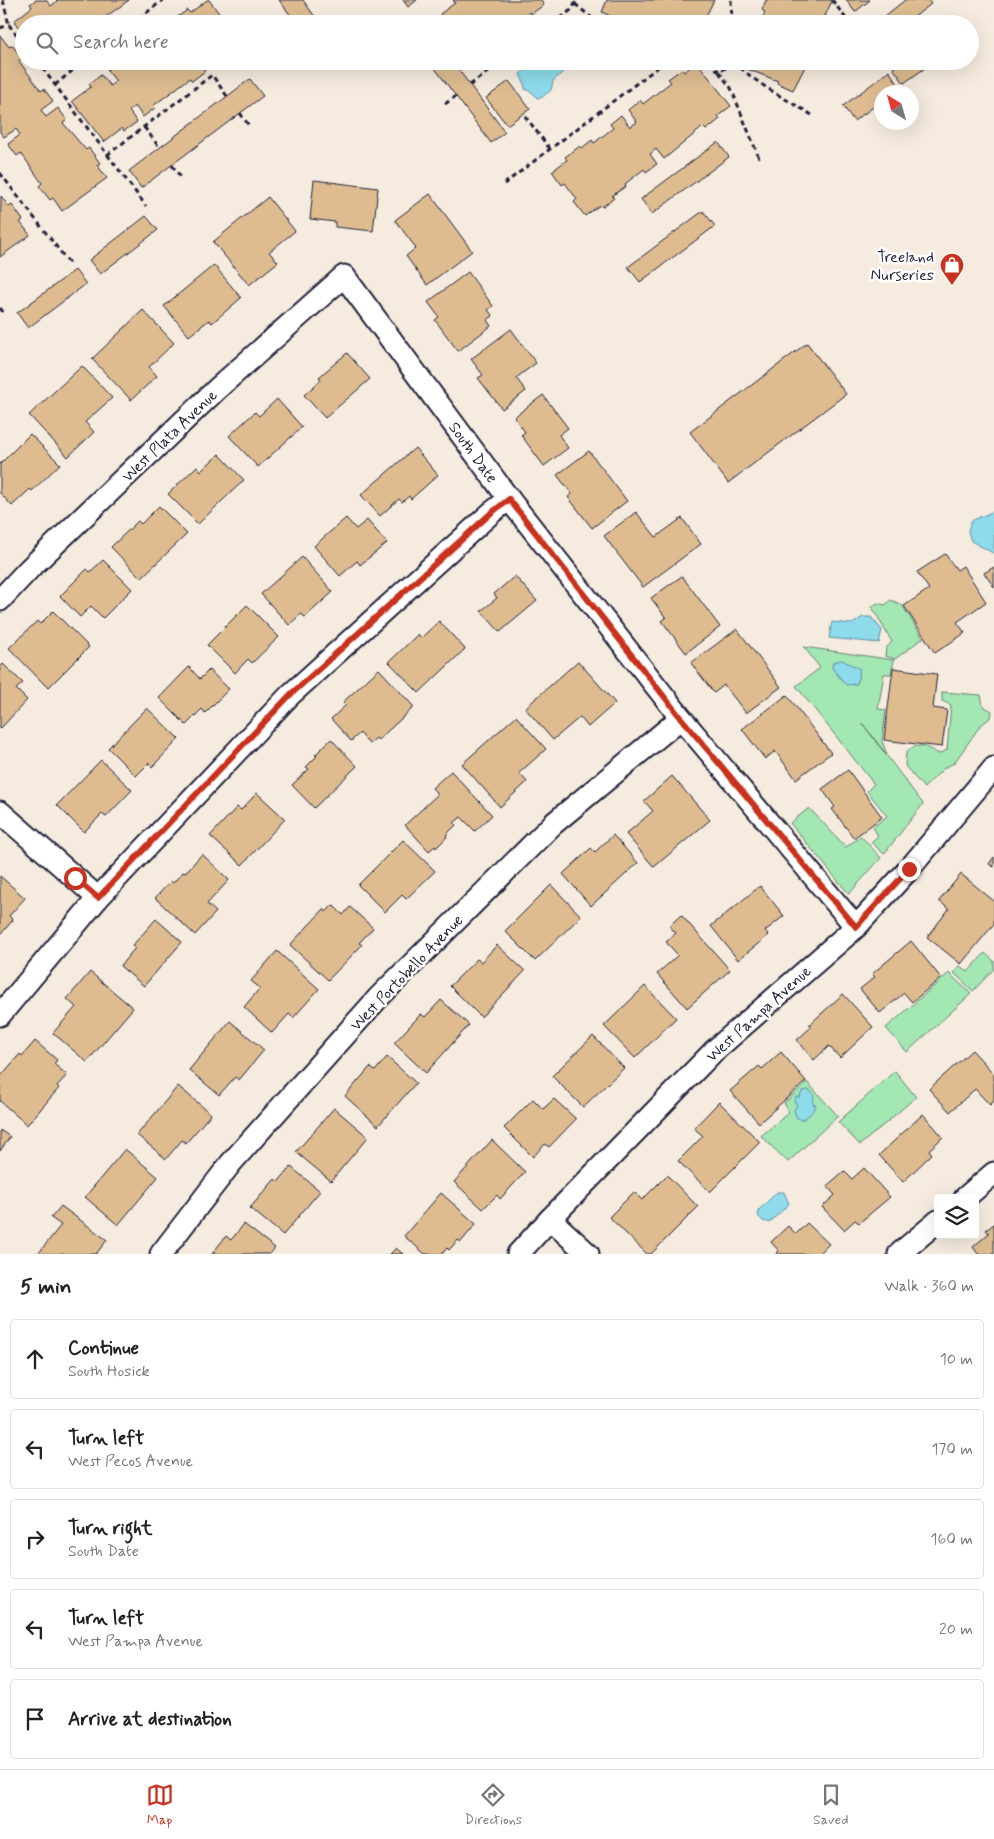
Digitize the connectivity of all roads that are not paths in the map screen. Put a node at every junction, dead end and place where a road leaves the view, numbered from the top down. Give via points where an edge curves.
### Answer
1 (344, 276) joint
2 (509, 499) junction
3 (0, 600) edge
4 (681, 718) junction
5 (994, 768) edge
6 (0, 812) edge
7 (98, 898) junction
8 (856, 927) junction
9 (0, 1015) edge
10 (994, 1174) edge
11 (970, 1194) edge
12 (550, 1219) junction
13 (934, 1224) edge
14 (161, 1254) edge
15 (518, 1254) edge
16 (588, 1254) edge
17 (899, 1254) edge

1 - 2 street, South Date
1 - 3 street, West Plata Avenue via 218,388 29,568
2 - 4 street, South Date
2 - 7 street via 290,695
4 - 8 street, South Date
4 - 14 street, West Portobello Avenue via 553,824 379,997 231,1163
5 - 8 street, West Pampa Avenue
6 - 7 street
7 - 9 street
8 - 12 street, West Pampa Avenue via 714,1051
10 - 11 street
12 - 15 street, West Pampa Avenue
12 - 16 street
13 - 17 street

